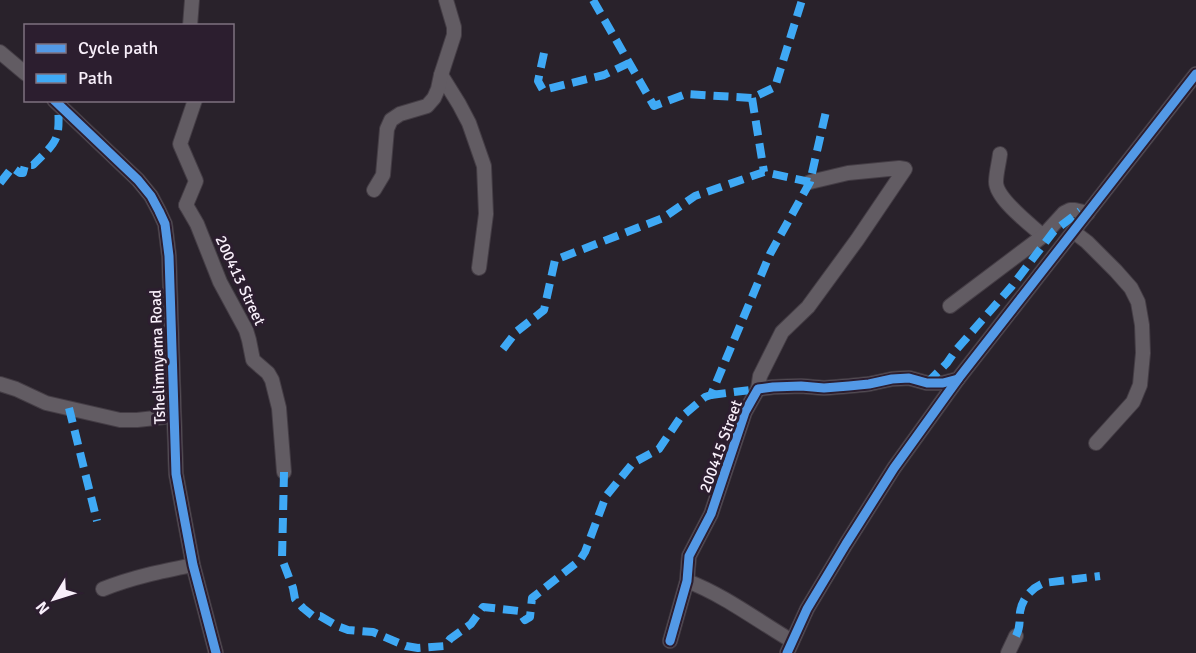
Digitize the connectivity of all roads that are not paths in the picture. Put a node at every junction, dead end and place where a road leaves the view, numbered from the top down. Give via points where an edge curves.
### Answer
1 (192, 0) edge
2 (446, 0) edge
3 (190, 24) edge
4 (0, 52) edge
5 (24, 72) edge
6 (1196, 74) edge
7 (441, 75) junction
8 (56, 102) edge
9 (194, 102) edge
10 (1000, 154) dead end
11 (810, 182) dead end
12 (374, 190) dead end
13 (186, 205) junction
14 (159, 211) junction
15 (1088, 213) junction
16 (1074, 232) junction
17 (1043, 236) junction
18 (479, 268) dead end
19 (950, 306) dead end
20 (958, 379) junction
21 (0, 384) edge
22 (758, 389) junction
23 (173, 416) junction
24 (1096, 443) dead end
25 (284, 472) dead end
26 (194, 565) junction
27 (687, 581) junction
28 (103, 589) dead end
29 (1017, 636) dead end
30 (670, 641) dead end
31 (789, 647) edge
32 (216, 653) edge
33 (1008, 653) edge

1 - 3 street
2 - 7 street via 454,35
4 - 5 street
6 - 15 street
7 - 12 street via 434,98 427,106 391,120 383,175
7 - 18 street via 469,123 484,166 486,214
8 - 14 street, Tshelimnyama Road via 138,180
9 - 13 street via 180,144 196,181
10 - 17 street via 996,182 999,193
11 - 22 street via 848,173 905,169 808,307 782,332 760,376
13 - 14 street
13 - 25 street, 200413 Street via 246,330 253,360 272,380 279,408
14 - 23 street, Tshelimnyama Road via 169,256
15 - 16 street
15 - 17 street via 1064,213
16 - 20 street
16 - 24 street via 1131,288 1142,325 1140,385 1133,402
17 - 19 street
20 - 22 street, 200415 Street via 927,383 909,378 824,388
20 - 31 street via 852,534
21 - 23 street via 46,403 120,420
22 - 27 street, 200415 Street via 745,412 711,514 689,556
23 - 26 street, Tshelimnyama Road via 176,474
26 - 28 street
26 - 32 street, Tshelimnyama Road
27 - 30 street, 200415 Street
27 - 31 street via 722,598
29 - 33 street

